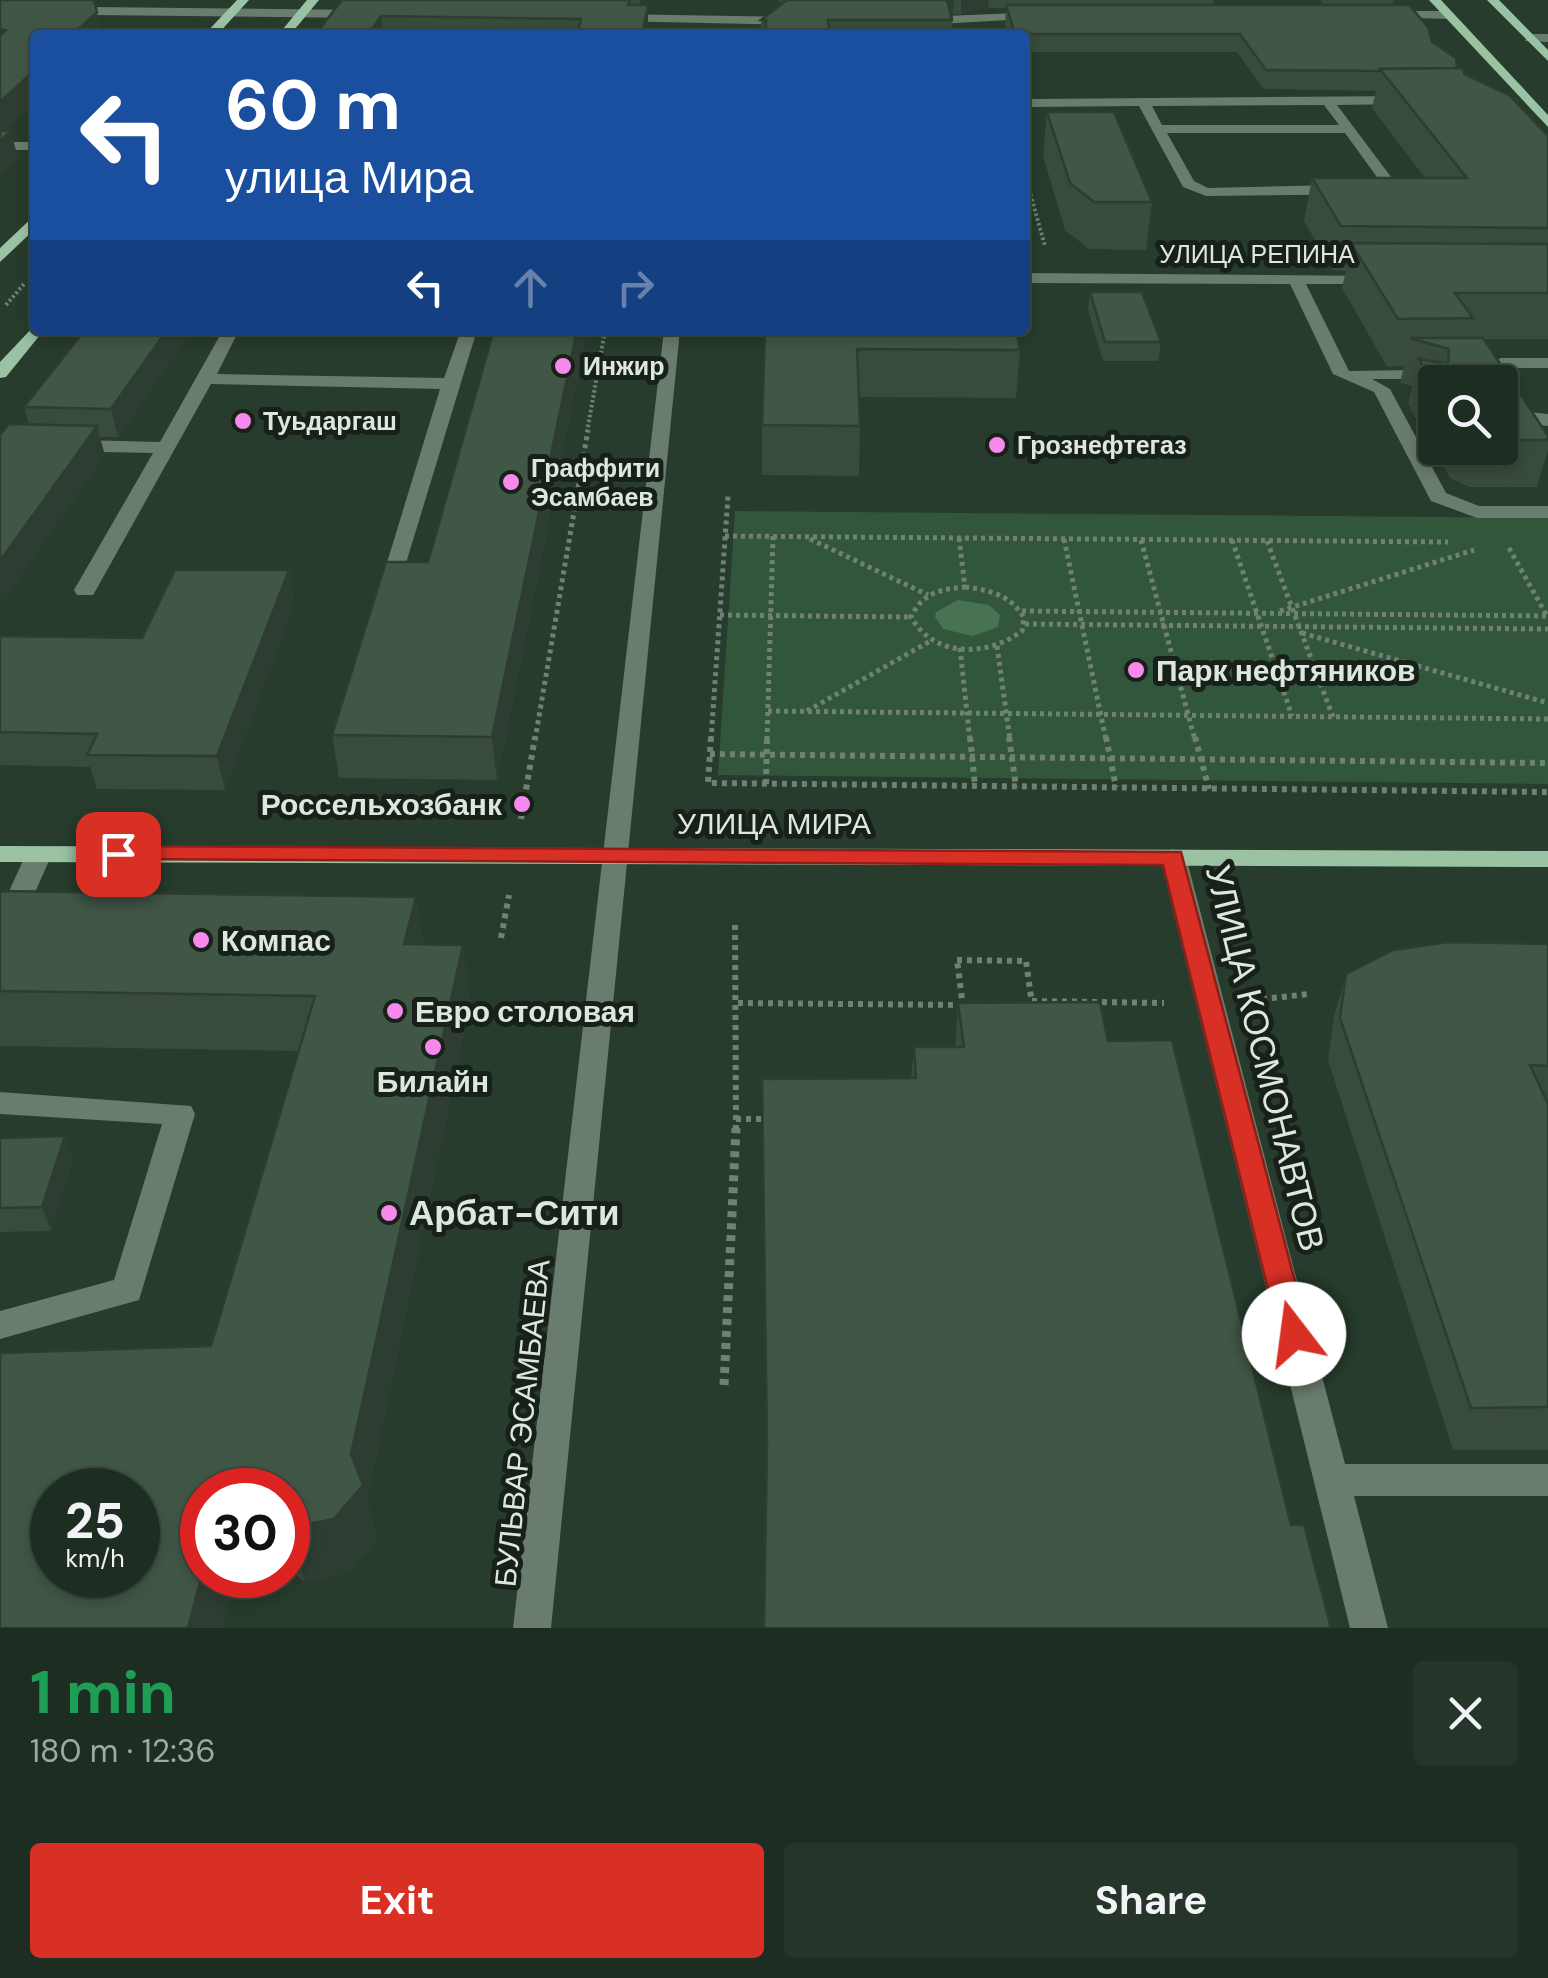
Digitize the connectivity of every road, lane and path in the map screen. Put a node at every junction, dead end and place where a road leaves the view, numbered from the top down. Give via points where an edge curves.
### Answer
1 (86, 0) edge
2 (243, 0) edge
3 (313, 0) edge
4 (706, 0) edge
5 (1435, 0) edge
6 (1493, 0) edge
7 (0, 10) edge
8 (75, 10) junction
9 (232, 12) junction
10 (302, 13) junction
11 (386, 14) edge
12 (1368, 15) edge
13 (1449, 15) junction
14 (1000, 16) junction
15 (1052, 16) edge
16 (604, 18) edge
17 (706, 20) junction
18 (804, 21) edge
19 (902, 21) edge
20 (215, 30) edge
21 (288, 30) edge
22 (705, 30) edge
23 (1004, 30) edge
24 (1529, 38) junction
25 (1548, 38) edge
26 (1548, 57) edge
27 (1426, 100) edge
28 (1499, 100) edge
29 (1526, 100) junction
30 (1030, 101) edge
31 (1328, 101) junction
32 (1142, 102) junction
33 (1548, 123) edge
34 (1349, 129) junction
35 (1158, 130) junction
36 (0, 146) edge
37 (30, 146) edge
38 (30, 225) edge
39 (1, 255) edge
40 (30, 278) edge
41 (1030, 278) edge
42 (1296, 279) junction
43 (1393, 280) edge
44 (0, 311) edge
45 (32, 335) edge
46 (228, 335) edge
47 (467, 335) edge
48 (605, 335) edge
49 (671, 335) edge
50 (1548, 363) edge
51 (0, 373) edge
52 (1342, 374) junction
53 (205, 379) junction
54 (452, 384) junction
55 (1518, 417) edge
56 (1548, 420) edge
57 (0, 444) edge
58 (169, 448) junction
59 (728, 496) dead end
60 (1548, 512) edge
61 (725, 536) junction
62 (772, 536) junction
63 (805, 536) junction
64 (958, 538) junction
65 (1064, 539) junction
66 (1142, 540) junction
67 (1232, 540) junction
68 (1267, 541) junction
69 (1522, 543) dead end
70 (393, 579) edge
71 (965, 588) junction
72 (86, 590) dead end
73 (928, 595) junction
74 (1022, 611) junction
75 (1294, 611) junction
76 (1079, 612) junction
77 (1162, 613) junction
78 (1257, 614) junction
79 (720, 615) junction
80 (770, 615) junction
81 (1548, 616) edge
82 (911, 617) junction
83 (1024, 624) junction
84 (1082, 625) junction
85 (1165, 626) junction
86 (1262, 627) junction
87 (1548, 629) edge
88 (1300, 630) junction
89 (932, 640) junction
90 (997, 646) junction
91 (960, 648) junction
92 (1548, 703) edge
93 (768, 711) junction
94 (806, 712) junction
95 (967, 713) junction
96 (1006, 714) junction
97 (1101, 714) junction
98 (1189, 715) junction
99 (1292, 716) junction
100 (1333, 717) junction
101 (1548, 719) edge
102 (710, 754) junction
103 (767, 754) junction
104 (972, 757) junction
105 (1013, 757) junction
106 (1110, 758) junction
107 (1201, 759) junction
108 (1548, 763) edge
109 (766, 784) junction
110 (975, 786) junction
111 (1016, 787) junction
112 (1116, 788) junction
113 (1209, 789) junction
114 (1548, 792) edge
115 (0, 854) edge
116 (39, 854) junction
117 (616, 854) junction
118 (515, 855) junction
119 (1173, 857) junction
120 (1548, 859) edge
121 (735, 926) dead end
122 (501, 938) dead end
123 (0, 940) edge
124 (738, 1003) junction
125 (963, 1005) junction
126 (967, 1039) junction
127 (953, 1050) edge
128 (0, 1103) edge
129 (773, 1118) edge
130 (736, 1119) junction
131 (0, 1325) edge
132 (724, 1385) dead end
133 (1332, 1480) junction
134 (1548, 1480) edge
135 (532, 1628) edge
136 (1369, 1628) edge

1 - 8 street
2 - 9 main road
3 - 10 main road
4 - 17 street
5 - 13 main road
6 - 24 main road
7 - 8 street
8 - 9 street
9 - 10 street
9 - 20 main road
10 - 11 street
10 - 21 main road
12 - 13 street
13 - 29 main road
14 - 15 street
14 - 19 street
14 - 23 street
16 - 17 street
17 - 18 street
17 - 22 street
24 - 25 street
24 - 26 main road
27 - 31 street
28 - 29 street
29 - 33 main road
30 - 32 street
31 - 32 street
31 - 34 street
32 - 35 street
34 - 35 street
34 - 35 street via 1390,185 1379,191 1206,192 1188,184
36 - 37 street
38 - 39 main road
40 - 44 path
41 - 42 street, УЛИЦА РЕПИНА
42 - 43 street, УЛИЦА РЕПИНА
42 - 52 street
45 - 51 main road
46 - 53 street
47 - 54 street
48 - 118 path
49 - 117 street, БУЛЬВАР ЭСАМБАЕВА
50 - 52 street via 1501,363 1479,374
52 - 60 street via 1390,391 1438,497 1477,512
53 - 54 street
53 - 58 street
54 - 70 street
55 - 56 street
57 - 58 street
58 - 72 street
59 - 61 path
61 - 62 path
61 - 79 path
62 - 63 path
62 - 80 path
63 - 64 path
63 - 73 path
64 - 65 path
64 - 71 path
65 - 66 path
65 - 76 path
66 - 67 path
66 - 77 path
67 - 68 path
67 - 78 path
68 - 75 path
68 - 75 path via 1480,546
69 - 81 path via 1502,543
71 - 73 path
71 - 74 path via 1006,597
73 - 82 path
74 - 76 path
74 - 83 path
75 - 78 path
75 - 81 path
75 - 88 path
76 - 77 path
76 - 84 path
77 - 78 path
77 - 85 path
78 - 86 path
79 - 80 path
79 - 102 path
80 - 82 path
80 - 93 path
82 - 89 path
83 - 84 path
83 - 90 path via 1016,637
84 - 85 path
84 - 97 path
85 - 86 path
85 - 98 path
86 - 88 path
86 - 99 path
87 - 88 path
88 - 92 path
88 - 100 path
89 - 91 path
89 - 94 path
90 - 91 path
90 - 96 path
91 - 95 path
93 - 94 path
93 - 103 path
94 - 95 path
95 - 96 path
95 - 104 path
96 - 97 path
96 - 105 path
97 - 98 path
97 - 106 path
98 - 99 path
98 - 107 path
99 - 100 path
100 - 101 path
102 - 103 path
102 - 109 path via 708,784
103 - 104 path
103 - 109 path
104 - 105 path
104 - 110 path
105 - 106 path
105 - 111 path
106 - 107 path
106 - 112 path
107 - 108 path
107 - 113 path
109 - 110 path
110 - 111 path
111 - 112 path
112 - 113 path
113 - 114 path
115 - 116 main road, УЛИЦА МИРА
116 - 118 main road, УЛИЦА МИРА
116 - 123 street
117 - 118 main road, УЛИЦА МИРА
117 - 119 main road, УЛИЦА МИРА
117 - 135 street, БУЛЬВАР ЭСАМБАЕВА
118 - 122 path
119 - 120 main road, УЛИЦА МИРА
119 - 133 street, УЛИЦА КОСМОНАВТОВ
121 - 124 path
124 - 125 path
124 - 130 path
125 - 126 path
125 - 126 path via 958,960 1026,961 1037,1040
126 - 127 path
128 - 131 street via 180,1114 127,1290
129 - 130 path
130 - 132 path
133 - 134 street
133 - 136 street, УЛИЦА КОСМОНАВТОВ

